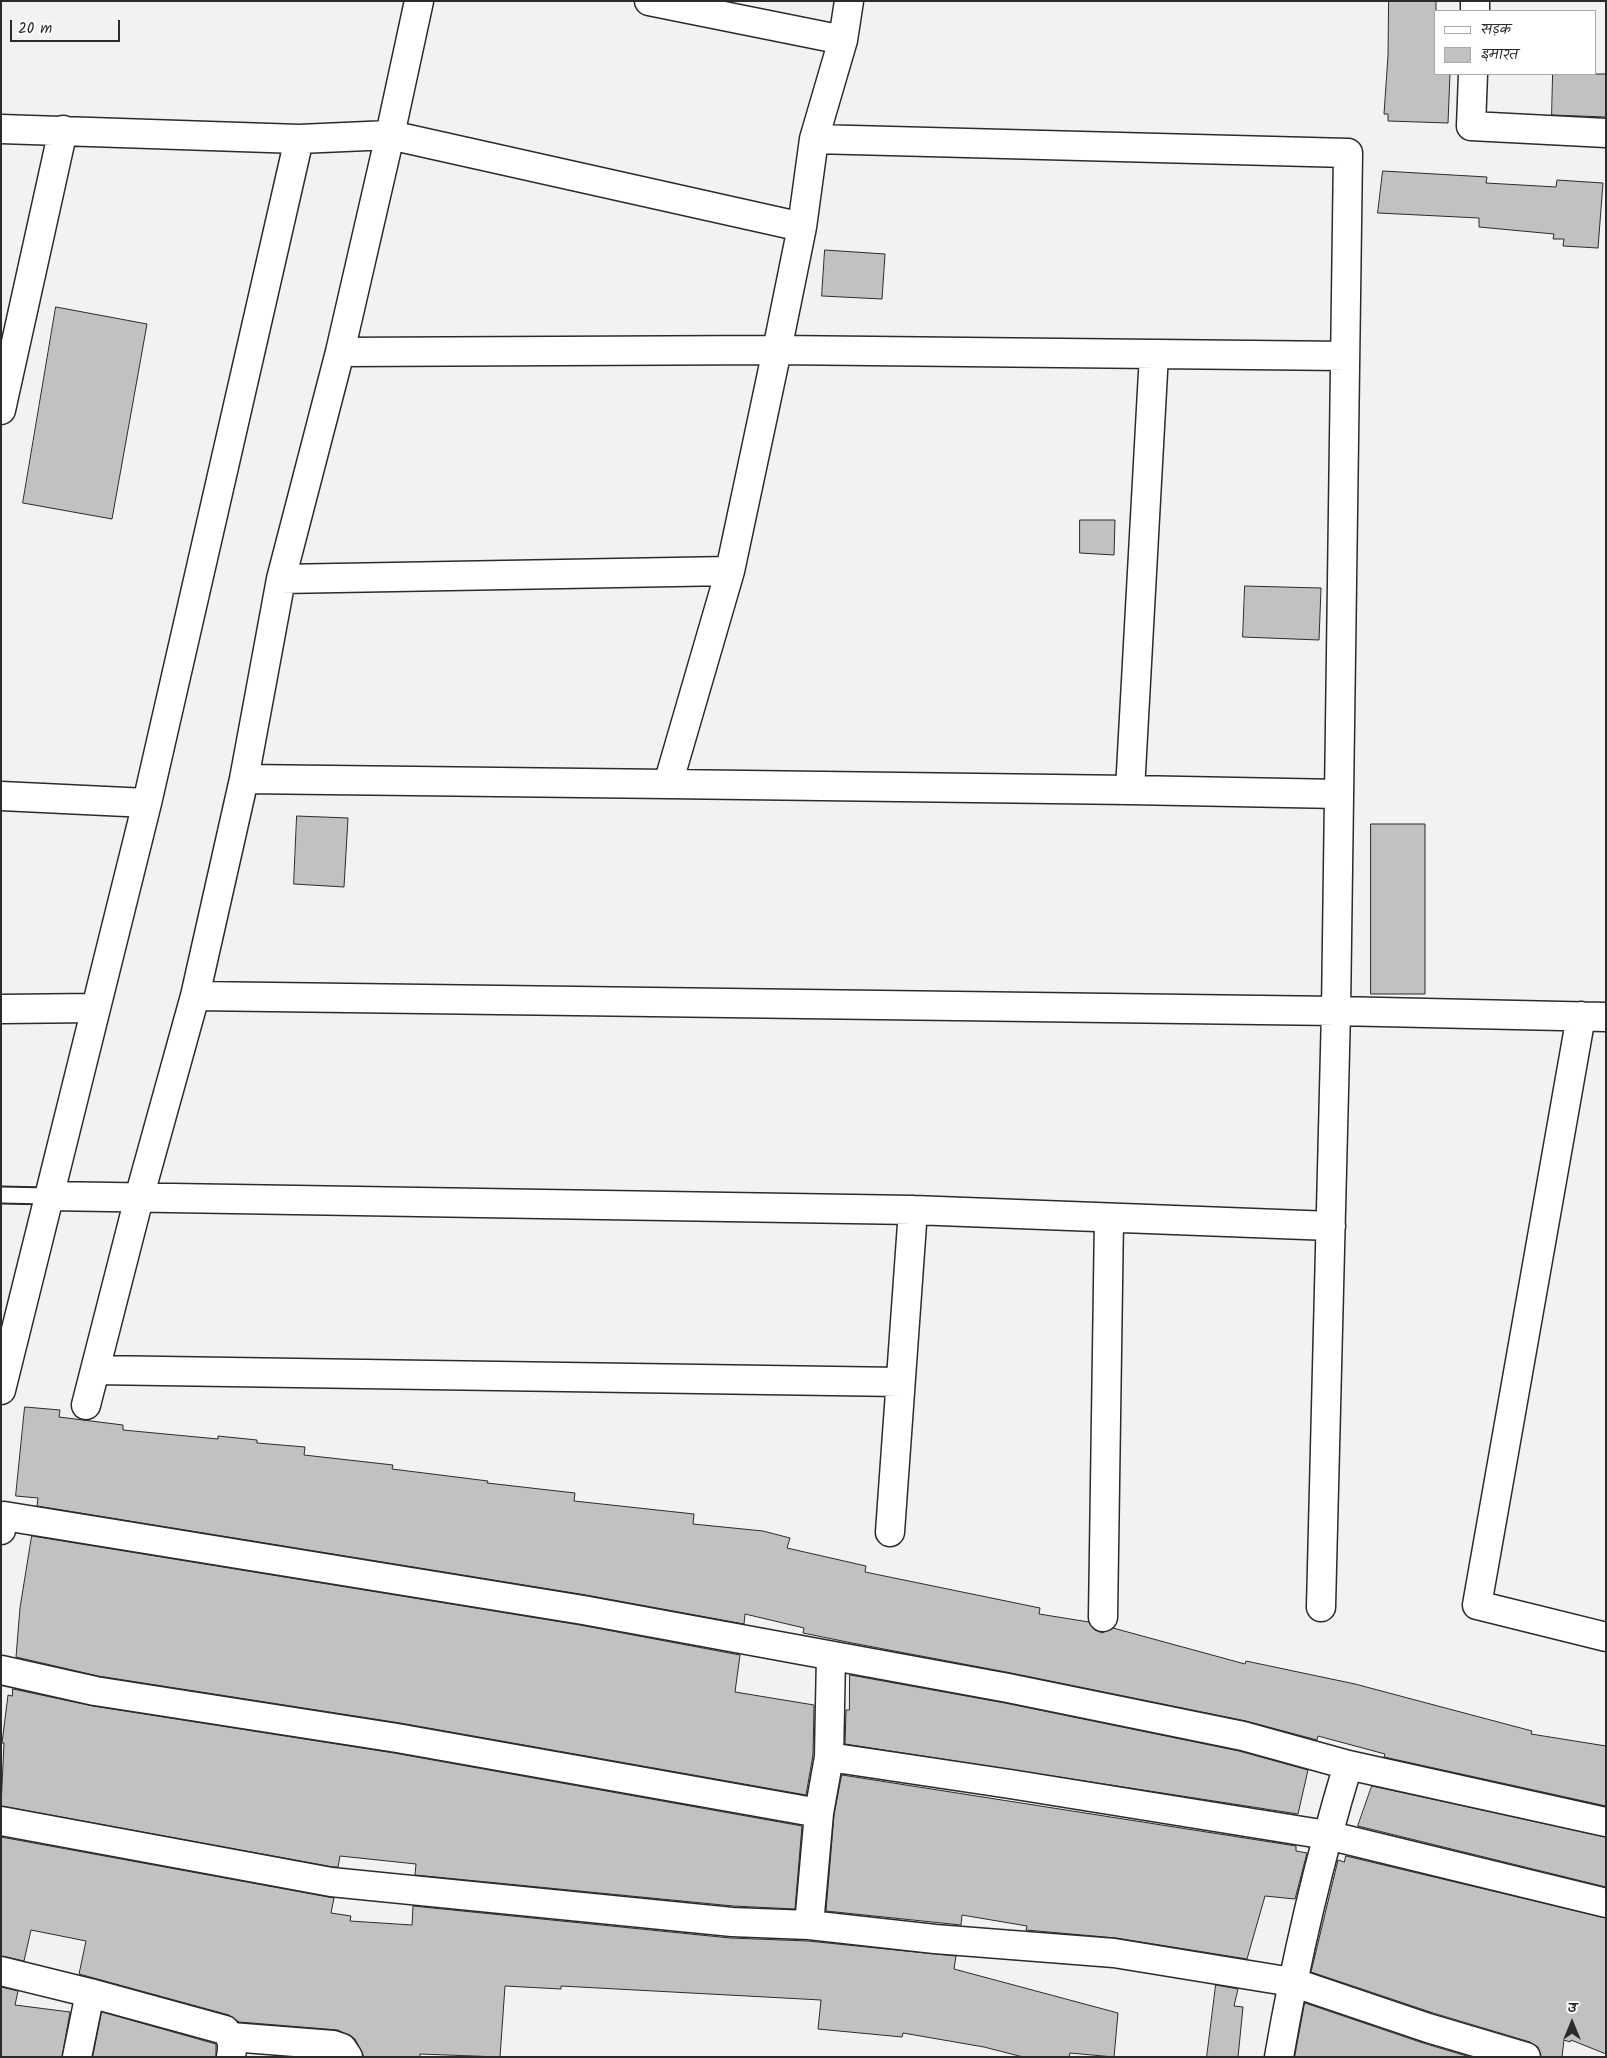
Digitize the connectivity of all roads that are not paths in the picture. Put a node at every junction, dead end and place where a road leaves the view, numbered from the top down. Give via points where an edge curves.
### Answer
1 (419, 1) edge
2 (649, 1) edge
3 (849, 1) edge
4 (843, 40) junction
5 (1473, 75) edge
6 (1, 130) edge
7 (63, 130) junction
8 (1606, 133) edge
9 (390, 135) junction
10 (299, 139) junction
11 (814, 139) junction
12 (802, 227) junction
13 (8, 347) edge
14 (777, 350) junction
15 (340, 352) junction
16 (1154, 354) junction
17 (1345, 356) junction
18 (1, 410) edge
19 (730, 571) junction
20 (281, 579) junction
21 (244, 779) junction
22 (668, 784) junction
23 (1130, 790) junction
24 (1339, 794) junction
25 (1, 796) edge
26 (147, 803) junction
27 (195, 996) junction
28 (95, 1008) junction
29 (1, 1009) edge
30 (1336, 1011) junction
31 (1593, 1017) edge
32 (1, 1195) edge
33 (48, 1196) junction
34 (138, 1198) junction
35 (913, 1210) junction
36 (1108, 1218) junction
37 (1331, 1226) junction
38 (95, 1370) junction
39 (900, 1382) junction
40 (1, 1390) edge
41 (86, 1405) dead end
42 (2, 1520) edge
43 (890, 1532) dead end
44 (1320, 1607) dead end
45 (1103, 1618) dead end
46 (1606, 1637) edge
47 (831, 1656) junction
48 (1, 1670) edge
49 (828, 1758) junction
50 (1348, 1765) junction
51 (819, 1813) junction
52 (1, 1821) edge
53 (1606, 1822) edge
54 (1327, 1835) junction
55 (1606, 1904) edge
56 (809, 1925) junction
57 (1, 1971) edge
58 (1292, 1982) junction
59 (90, 1993) junction
60 (231, 2047) edge
61 (77, 2057) edge
62 (348, 2057) edge
63 (1280, 2057) edge
64 (1526, 2057) edge

1 - 9 street
2 - 4 street
3 - 4 street
4 - 11 street
5 - 8 street via 1471,126
6 - 7 street
7 - 10 street
7 - 13 street
9 - 10 street
9 - 12 street
9 - 15 street
10 - 26 street
11 - 12 street
11 - 17 street via 1348,153
12 - 14 street
13 - 18 street
14 - 15 street
14 - 16 street
14 - 19 street
15 - 20 street
16 - 17 street
16 - 23 street
17 - 24 street
19 - 20 street
19 - 22 street
20 - 21 street
21 - 22 street
21 - 27 street
22 - 23 street
23 - 24 street
24 - 30 street
25 - 26 street
26 - 28 street
27 - 30 street
27 - 34 street
28 - 29 street
28 - 33 street
30 - 31 street
30 - 37 street
31 - 46 street via 1477,1605
32 - 33 lane
33 - 34 street
33 - 40 street
34 - 35 street
34 - 38 street
35 - 36 street
35 - 39 street
36 - 37 street
36 - 45 street
37 - 44 street
38 - 39 street
38 - 41 street
39 - 43 street
42 - 47 street via 583,1610
47 - 49 street
47 - 50 street via 1244,1736
48 - 51 street via 95,1691 397,1738
49 - 51 street
49 - 54 street
50 - 53 street
50 - 54 street
51 - 56 street
52 - 56 street via 331,1882 732,1922
54 - 55 street
54 - 58 street
56 - 58 street via 1114,1953
57 - 59 street
58 - 63 street
58 - 64 street
59 - 60 street via 225,2030
59 - 61 street
60 - 62 street via 333,2045 342,2048

